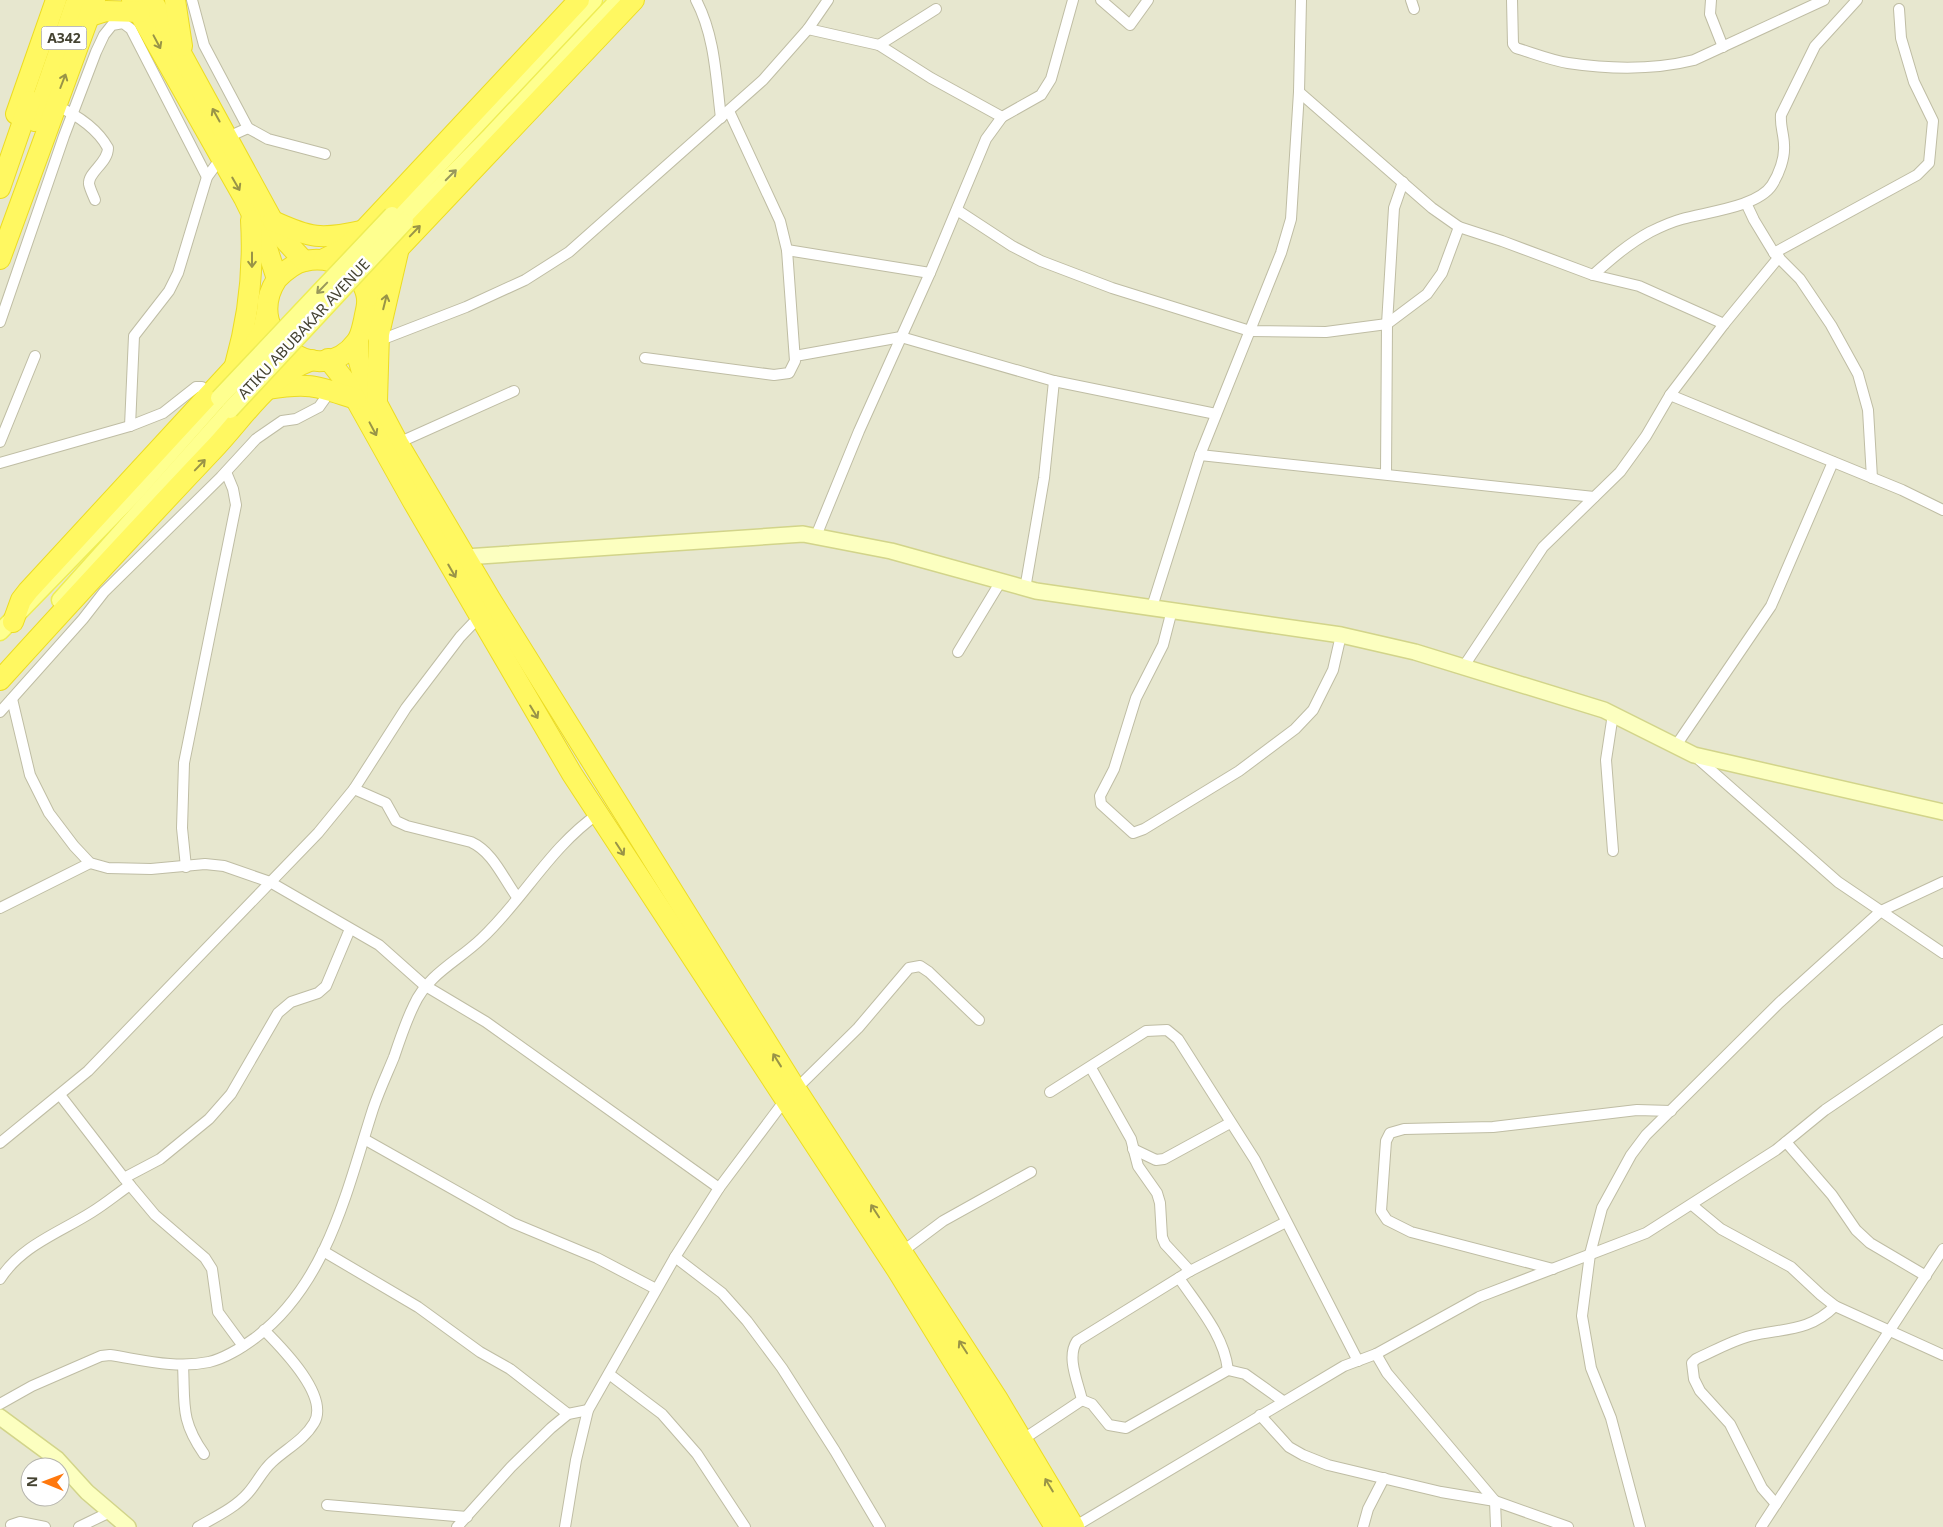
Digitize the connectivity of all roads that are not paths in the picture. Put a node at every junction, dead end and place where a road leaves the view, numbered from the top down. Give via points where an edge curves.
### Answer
1 (46, 0) edge
2 (56, 0) edge
3 (66, 0) edge
4 (175, 0) edge
5 (192, 0) edge
6 (579, 0) edge
7 (594, 0) edge
8 (618, 0) edge
9 (634, 0) edge
10 (696, 0) edge
11 (828, 0) edge
12 (1073, 0) edge
13 (1101, 0) edge
14 (1148, 0) edge
15 (1301, 0) edge
16 (1512, 0) edge
17 (1711, 0) edge
18 (1824, 0) edge
19 (1857, 0) edge
20 (142, 4) edge
21 (86, 6) edge
22 (936, 9) dead end
23 (1899, 9) dead end
24 (47, 23) junction
25 (808, 29) junction
26 (879, 45) junction
27 (1722, 47) junction
28 (184, 60) junction
29 (45, 73) junction
30 (1299, 92) junction
31 (64, 109) junction
32 (725, 114) junction
33 (1002, 116) junction
34 (248, 128) junction
35 (228, 137) junction
36 (325, 154) dead end
37 (0, 157) edge
38 (221, 158) junction
39 (207, 177) junction
40 (1403, 182) junction
41 (0, 188) edge
42 (95, 200) dead end
43 (1746, 203) junction
44 (956, 210) junction
45 (251, 211) junction
46 (16, 212) junction
47 (36, 218) junction
48 (398, 218) junction
49 (273, 221) junction
50 (0, 227) edge
51 (1459, 227) junction
52 (363, 230) junction
53 (400, 247) junction
54 (787, 250) junction
55 (1776, 255) junction
56 (0, 259) edge
57 (324, 259) junction
58 (304, 261) junction
59 (930, 273) junction
60 (1593, 276) junction
61 (277, 279) junction
62 (367, 298) junction
63 (267, 311) junction
64 (0, 322) edge
65 (1387, 324) junction
66 (1724, 324) junction
67 (1250, 331) junction
68 (901, 337) junction
69 (358, 340) junction
70 (378, 341) junction
71 (35, 356) dead end
72 (795, 356) junction
73 (644, 358) dead end
74 (320, 360) junction
75 (235, 367) junction
76 (1054, 381) junction
77 (266, 390) junction
78 (331, 390) junction
79 (514, 391) dead end
80 (1670, 395) junction
81 (356, 398) junction
82 (219, 401) junction
83 (376, 403) junction
84 (1216, 414) junction
85 (130, 426) junction
86 (0, 442) edge
87 (398, 443) junction
88 (1200, 455) junction
89 (1833, 462) junction
90 (0, 463) edge
91 (226, 472) junction
92 (1386, 474) junction
93 (1872, 478) junction
94 (1594, 498) junction
95 (1943, 510) edge
96 (816, 536) junction
97 (465, 557) junction
98 (1001, 581) junction
99 (1025, 589) junction
100 (1152, 607) junction
101 (1172, 610) junction
102 (479, 617) junction
103 (6, 627) edge
104 (1341, 635) junction
105 (958, 652) dead end
106 (1464, 666) junction
107 (0, 667) edge
108 (0, 680) edge
109 (12, 698) junction
110 (0, 712) edge
111 (1613, 714) junction
112 (1674, 747) junction
113 (1694, 755) junction
114 (354, 789) junction
115 (1943, 812) edge
116 (598, 814) junction
117 (1613, 851) dead end
118 (90, 863) junction
119 (186, 867) junction
120 (270, 882) junction
121 (1943, 882) edge
122 (517, 897) junction
123 (0, 908) edge
124 (1881, 911) junction
125 (350, 929) junction
126 (1943, 953) edge
127 (424, 985) junction
128 (979, 1020) dead end
129 (1943, 1030) edge
130 (1091, 1068) junction
131 (1050, 1092) dead end
132 (60, 1095) junction
133 (791, 1095) junction
134 (1671, 1111) junction
135 (1230, 1123) junction
136 (364, 1140) junction
137 (1786, 1142) junction
138 (0, 1143) edge
139 (1134, 1149) junction
140 (1031, 1172) dead end
141 (127, 1182) junction
142 (719, 1188) junction
143 (1692, 1205) junction
144 (1286, 1222) junction
145 (1943, 1249) edge
146 (323, 1251) junction
147 (1590, 1254) junction
148 (896, 1256) junction
149 (675, 1257) junction
150 (1553, 1269) junction
151 (1190, 1271) junction
152 (1926, 1276) junction
153 (1179, 1278) junction
154 (0, 1279) edge
155 (656, 1289) junction
156 (1835, 1306) junction
157 (264, 1330) junction
158 (1888, 1332) junction
159 (243, 1346) junction
160 (1376, 1354) junction
161 (1943, 1356) edge
162 (1358, 1361) junction
163 (183, 1364) junction
164 (1228, 1370) junction
165 (609, 1374) junction
166 (1082, 1400) junction
167 (1283, 1401) junction
168 (0, 1404) edge
169 (588, 1410) junction
170 (568, 1414) junction
171 (1260, 1415) junction
172 (0, 1417) edge
173 (1022, 1440) junction
174 (204, 1454) dead end
175 (1384, 1478) junction
176 (1495, 1501) junction
177 (1776, 1504) junction
178 (327, 1505) dead end
179 (110, 1512) junction
180 (468, 1517) junction
181 (11, 1525) dead end
182 (45, 1527) edge
183 (79, 1527) edge
184 (128, 1527) edge
185 (198, 1527) edge
186 (457, 1527) edge
187 (565, 1527) edge
188 (744, 1527) edge
189 (880, 1527) edge
190 (1055, 1527) edge
191 (1074, 1527) edge
192 (1362, 1527) edge
193 (1496, 1527) edge
194 (1568, 1527) edge
195 (1640, 1527) edge
196 (1761, 1527) edge

1 - 24 highway
2 - 24 highway
3 - 29 highway, A342
4 - 28 highway
5 - 34 street via 204,45
6 - 52 highway
7 - 48 main road, ATIKU ABUBAKAR AVENUE
48 -> 8 main road, ATIKU ABUBAKAR AVENUE via 490,136
53 -> 9 highway
10 - 32 street via 710,32
11 - 25 street
12 - 33 street via 1051,79 1042,95
13 - 14 street via 1130,25
15 - 30 street
16 - 27 street via 1513,44 1516,48 1566,62 1619,67 1678,64
17 - 27 street via 1710,14
18 - 27 street
19 - 43 street via 1815,46 1781,115 1782,165 1772,186
20 - 21 highway via 106,11
20 - 28 highway
20 -> 38 highway
21 - 29 highway, A342
31 -> 21 highway
22 - 26 street
23 - 55 street via 1901,38 1914,82 1933,121 1930,163 1917,176
24 - 37 highway
25 - 26 street
25 - 32 street via 763,80
26 - 33 street via 931,78
35 -> 28 highway
29 - 41 highway, A342
29 - 50 highway, A342
30 - 40 street
30 - 67 street via 1290,219 1281,253
31 - 39 street via 104,35 112,25 123,23 131,30
31 - 42 street via 103,139 108,148 106,159 90,178
31 - 46 highway
31 - 47 street
32 - 54 street via 780,221
32 - 70 street via 569,252 525,280
33 - 44 street via 986,139
34 - 35 street
34 - 36 street via 268,139
35 - 49 highway
38 - 39 street
38 -> 45 highway
39 - 85 street via 178,273 169,291 134,336
40 - 51 street
40 - 65 street via 1394,208
43 - 55 street
43 - 60 street via 1680,220 1651,232 1622,250
44 - 59 street
44 - 67 street via 1041,261 1112,288
45 - 61 highway
45 -> 75 highway via 251,288
46 - 47 street
46 - 56 highway
47 - 64 street
48 - 82 main road, ATIKU ABUBAKAR AVENUE, bridge
49 - 52 highway via 319,237 335,237
49 - 58 highway via 286,243
51 - 60 street via 1502,240
51 - 65 street via 1442,273 1427,294
52 - 57 highway via 344,249
53 - 62 highway via 376,275
70 -> 53 highway
54 - 59 street
54 - 72 street
55 - 66 street
55 - 93 street via 1800,279 1832,325 1858,374 1868,410
57 - 58 highway
57 - 62 highway via 354,274
58 - 61 highway via 284,271
59 - 68 street
60 - 66 street via 1639,286
61 - 63 highway via 268,297
62 - 69 highway
63 - 74 highway via 271,328 280,343 292,354
63 - 75 highway via 258,340
65 - 67 street via 1326,332
65 - 92 street
66 - 80 street
67 - 84 street
68 - 72 street
68 - 76 street
68 - 96 street
69 - 74 highway via 344,352
69 - 83 highway via 360,368
70 - 83 highway
71 - 86 street
72 - 73 street via 789,373 774,375
74 - 77 highway via 294,367
74 - 81 highway via 339,371
75 - 82 highway
76 - 84 street
76 - 99 street via 1044,478
77 - 78 highway via 298,384
108 -> 77 highway
78 - 81 highway
78 - 91 street via 319,407 269,428
79 - 87 street
80 - 89 street
80 - 94 street via 1620,472
81 -> 102 highway
82 - 85 street via 202,387 192,388 163,413
82 - 103 highway via 28,591
82 - 107 main road, ATIKU ABUBAKAR AVENUE
83 - 87 highway
84 - 88 street
85 - 90 street
87 - 97 highway
88 - 92 street
88 - 100 street
89 - 93 street
89 - 112 street via 1771,606
91 - 109 street via 104,592
91 - 119 street via 236,505 184,764 182,828
92 - 94 street
93 - 95 street
94 - 106 street via 1543,547
96 - 97 street via 769,535
96 - 98 street via 891,551
133 -> 97 highway
98 - 99 street
98 - 105 street
99 - 100 street
100 - 101 street
101 - 104 street
101 - 104 street via 1163,644 1136,698 1114,769 1100,796 1101,804 1133,833 1239,771 1295,729 1313,710 1333,670
102 - 114 street via 406,708
102 -> 116 highway
104 - 106 street
106 - 111 street
109 - 110 street
109 - 118 street via 30,775 49,813
111 - 112 street
111 - 117 street via 1606,760
112 - 113 street
113 - 115 street
113 - 124 street via 1838,882
114 - 120 street via 318,833
114 - 122 street via 386,803 396,820 406,826 481,846
116 - 122 street via 583,824 550,857
116 -> 133 highway
118 - 119 street via 108,868 151,870
118 - 123 street
119 - 120 street via 224,866
120 - 125 street
120 - 132 street via 95,1064
121 - 124 street
122 - 127 street via 482,939
124 - 126 street
124 - 134 street via 1779,1003
125 - 127 street via 379,945
125 - 141 street via 326,986 318,993 291,1002 278,1013 231,1094 209,1119
127 - 136 street via 373,1107
127 - 142 street via 486,1022
128 - 133 street via 929,972 920,966 909,968 858,1028
129 - 137 street via 1825,1110
130 - 131 street
130 - 135 street via 1146,1031 1167,1030 1178,1039
130 - 139 street
132 - 138 street
132 - 141 street
133 - 142 street
133 - 148 highway
134 - 147 street via 1631,1155 1602,1208
134 - 150 street via 1638,1110 1493,1127 1404,1129 1390,1133 1386,1141 1381,1212 1387,1220 1411,1232
135 - 139 street via 1164,1159 1156,1160
135 - 144 street via 1255,1160
136 - 146 street via 352,1184
136 - 155 street via 513,1223 597,1258
137 - 143 street
137 - 152 street via 1856,1230 1870,1243
139 - 151 street via 1138,1166 1157,1193 1165,1244
140 - 148 street via 943,1221
141 - 154 street via 92,1213 44,1238 20,1256
141 - 159 street via 155,1215 205,1258 212,1269 218,1312
142 - 149 street
143 - 147 street via 1646,1233
143 - 156 street via 1721,1229 1791,1267
144 - 151 street
144 - 162 street
145 - 152 street
146 - 157 street via 294,1300
146 - 170 street via 510,1369
147 - 150 street
147 - 195 street via 1582,1301 1586,1345
173 -> 148 highway
148 - 190 highway
149 - 155 street
149 - 189 street via 722,1293 771,1352
150 - 160 street via 1479,1297
151 - 153 street
152 - 158 street
153 - 164 street via 1218,1336
153 - 166 street via 1077,1341 1073,1348 1073,1361
155 - 165 street
156 - 158 street
156 - 177 street via 1823,1318 1809,1325 1749,1337 1696,1358 1692,1363 1700,1391 1730,1424 1762,1488
157 - 159 street
157 - 185 street via 290,1358 312,1392 317,1407 315,1421 306,1435 270,1464 240,1501
158 - 161 street
158 - 177 street
159 - 163 street via 211,1361
160 - 162 street
160 - 176 street via 1387,1373
162 - 167 street
163 - 168 street via 101,1356 32,1386
163 - 174 street via 185,1421
164 - 166 street via 1126,1428 1109,1425 1092,1404
164 - 167 street via 1245,1374
165 - 169 street
165 - 188 street via 662,1414 697,1454
166 - 173 street
167 - 171 street
169 - 170 street
169 - 187 street
170 - 180 street via 511,1467
171 - 175 street via 1289,1447 1303,1455
171 - 191 street
172 - 179 street via 57,1459
191 -> 173 highway
175 - 176 street
175 - 192 street
176 - 193 street
176 - 194 street
177 - 196 street
178 - 180 street
179 - 183 street
179 - 184 street
180 - 186 street
181 - 182 street via 20,1522

